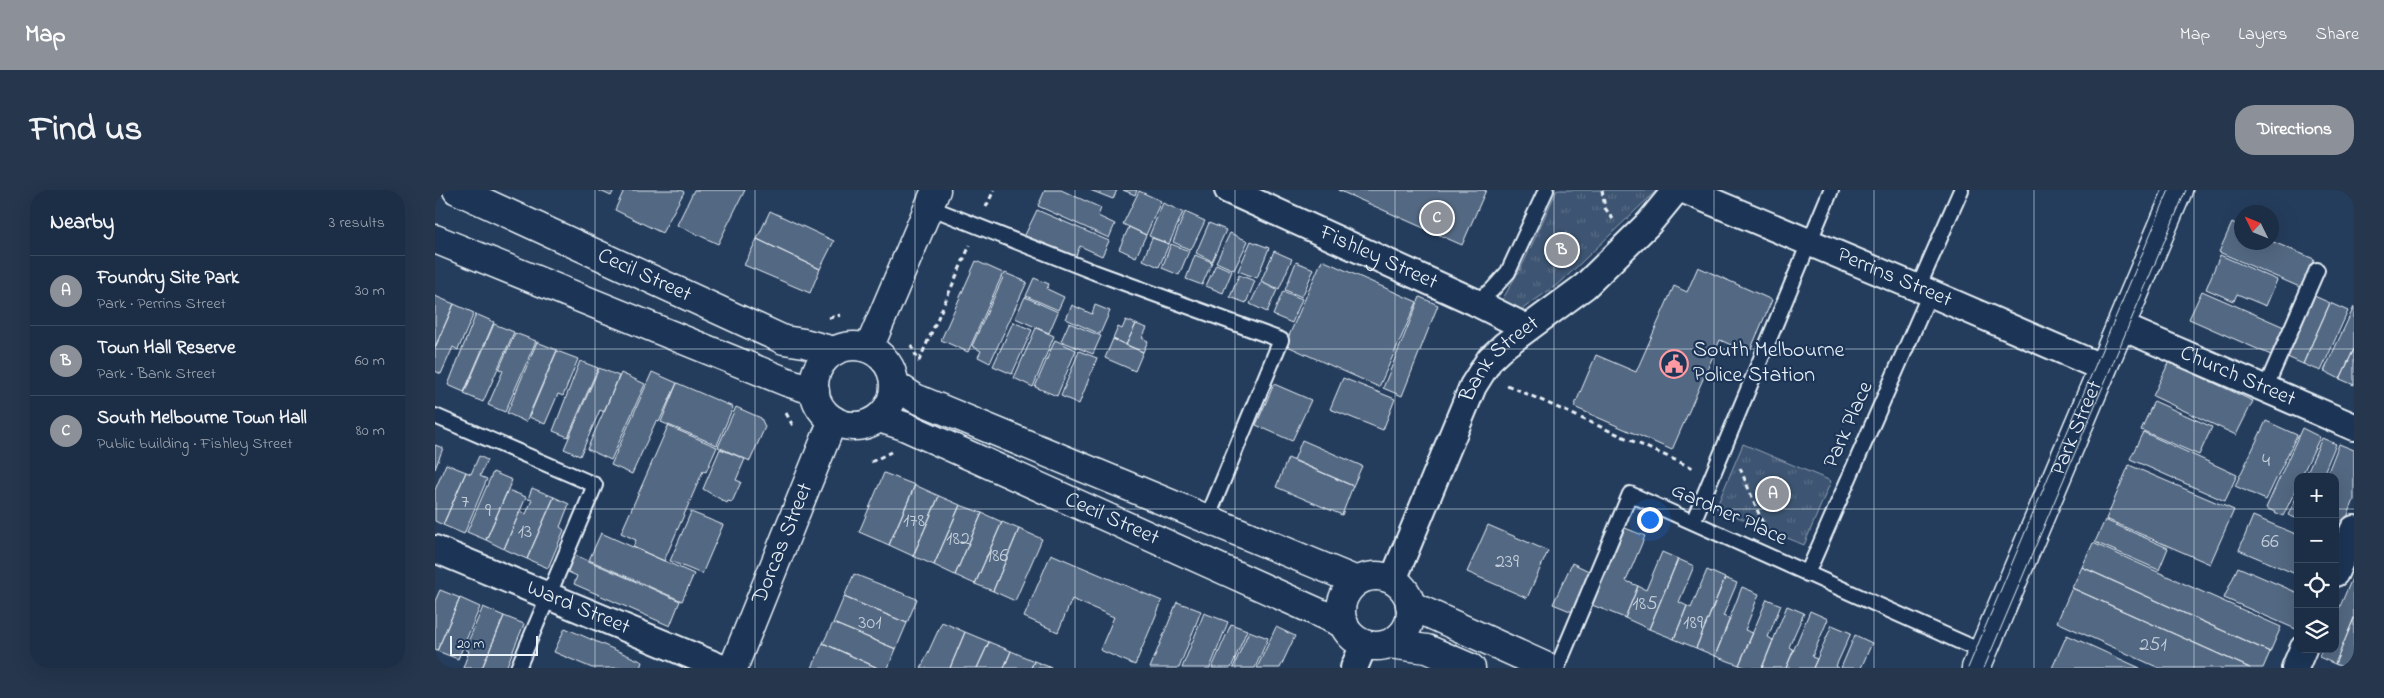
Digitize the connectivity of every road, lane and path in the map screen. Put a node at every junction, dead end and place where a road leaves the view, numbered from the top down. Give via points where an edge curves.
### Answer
1 (457, 190) edge
2 (994, 190) edge
3 (1229, 190) edge
4 (1545, 190) edge
5 (1676, 190) edge
6 (1684, 190) edge
7 (1831, 190) edge
8 (1961, 190) edge
9 (2178, 190) edge
10 (932, 198) edge
11 (978, 227) junction
12 (435, 239) edge
13 (1810, 243) junction
14 (2317, 270) dead end
15 (1924, 291) junction
16 (1475, 302) junction
17 (2120, 326) junction
18 (1527, 328) junction
19 (911, 345) dead end
20 (869, 348) junction
21 (834, 351) junction
22 (919, 361) junction
23 (922, 368) dead end
24 (2103, 368) junction
25 (1480, 373) junction
26 (895, 385) junction
27 (2265, 389) junction
28 (815, 391) junction
29 (435, 416) edge
30 (879, 418) junction
31 (833, 420) junction
32 (2354, 427) edge
33 (1728, 439) junction
34 (894, 447) dead end
35 (1068, 461) junction
36 (871, 462) dead end
37 (1712, 476) junction
38 (1054, 494) junction
39 (1207, 519) junction
40 (1693, 522) junction
41 (2354, 530) edge
42 (435, 549) edge
43 (1779, 562) junction
44 (2339, 564) edge
45 (1807, 574) junction
46 (1393, 580) junction
47 (1357, 581) junction
48 (549, 595) junction
49 (1410, 605) junction
50 (1344, 624) junction
51 (1369, 652) edge
52 (2301, 653) edge
53 (1980, 660) edge
54 (518, 668) edge
55 (723, 668) edge
56 (733, 668) edge
57 (1471, 668) edge
58 (1549, 668) edge
59 (1557, 668) edge
60 (2295, 668) edge

1 - 21 street, Cecil Street via 784,340
2 - 11 path
3 - 16 street, Fishley Street
4 - 16 lane via 1508,272 1492,290
5 - 18 street, Bank Street via 1649,223 1585,286
6 - 13 street, Perrins Street
7 - 13 lane
8 - 15 lane, Park Place
9 - 17 street, Park Street
10 - 11 lane
10 - 20 street
11 - 22 path
11 - 39 lane via 1281,340
12 - 28 street, Cecil Street via 778,379
13 - 15 street, Perrins Street
13 - 33 lane
14 - 27 lane
15 - 24 street, Perrins Street
15 - 45 lane, Park Place
16 - 18 street, Fishley Street
17 - 24 street, Park Street
17 - 27 street, Church Street
18 - 25 street, Bank Street via 1490,359
19 - 22 path
20 - 21 street via 857,346
20 - 26 street via 887,363
21 - 28 street via 818,368
22 - 23 path
24 - 53 street, Park Street
25 - 37 path
25 - 46 street, Bank Street
26 - 30 street via 890,403
26 - 35 street, Cecil Street via 915,398
27 - 32 street, Church Street
28 - 31 street via 817,402
29 - 48 lane via 595,485
30 - 31 street via 856,426
30 - 38 street, Cecil Street via 904,426
31 - 56 street, Dorcas Street
33 - 37 lane
33 - 43 path
34 - 36 path via 889,454
35 - 38 street
35 - 39 street, Cecil Street
37 - 40 lane
38 - 50 street, Cecil Street
39 - 47 street, Cecil Street
40 - 43 lane, Gardner Place
40 - 59 lane, Gardner Place via 1630,494
41 - 44 street
42 - 48 street, Ward Street
43 - 45 lane, Gardner Place
45 - 53 lane, Gardner Place
46 - 47 street via 1375,576
46 - 49 street via 1403,588
47 - 50 street via 1343,599 1341,613
48 - 54 lane
48 - 55 street, Ward Street
49 - 51 street via 1412,612 1407,627 1399,637
49 - 58 street
50 - 51 street
51 - 57 street via 1427,649
52 - 60 street

